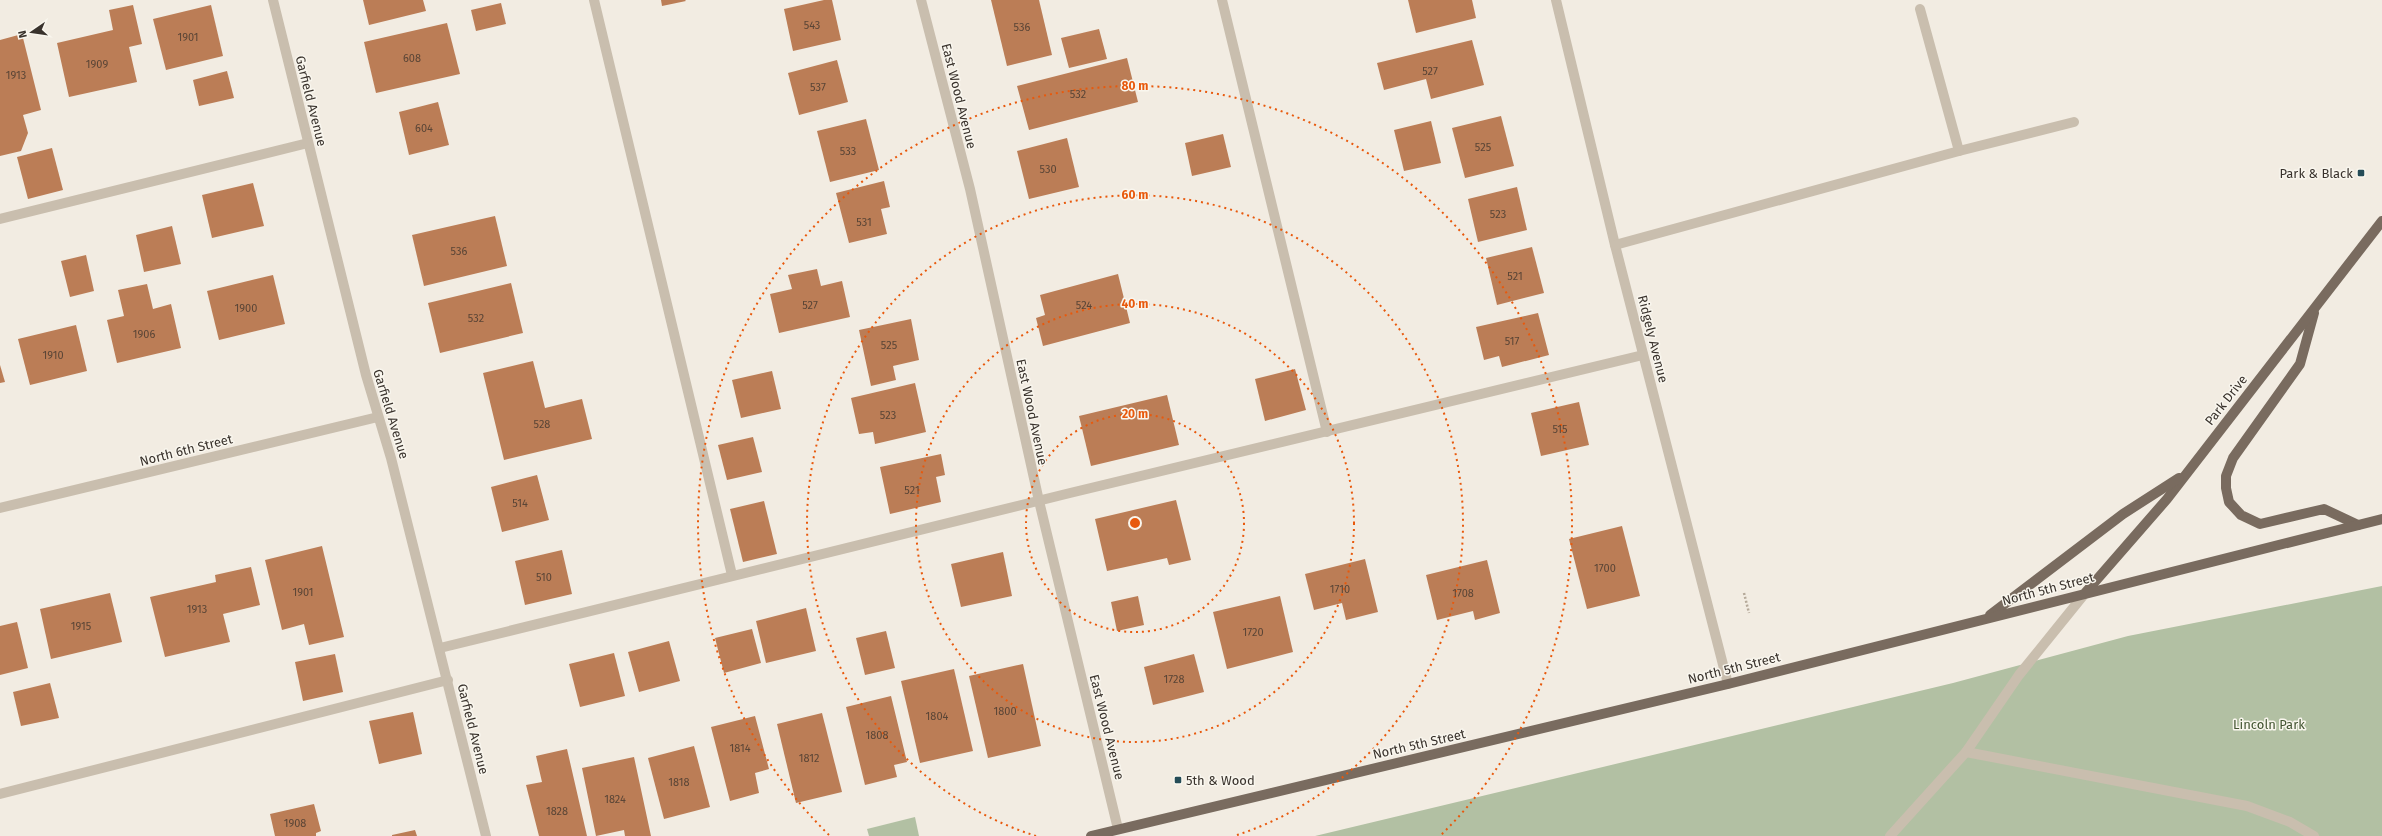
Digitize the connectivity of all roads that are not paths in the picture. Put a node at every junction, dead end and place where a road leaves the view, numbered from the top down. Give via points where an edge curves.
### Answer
1 (273, 0) edge
2 (594, 0) edge
3 (922, 0) edge
4 (1222, 0) edge
5 (1556, 0) edge
6 (1920, 9) dead end
7 (2074, 122) dead end
8 (308, 143) junction
9 (1959, 151) junction
10 (0, 219) edge
11 (2382, 221) edge
12 (1615, 245) junction
13 (2316, 307) junction
14 (1643, 356) junction
15 (378, 417) junction
16 (1327, 432) junction
17 (2184, 475) junction
18 (1039, 501) junction
19 (0, 508) edge
20 (2382, 519) edge
21 (2358, 525) junction
22 (732, 575) junction
23 (2086, 592) junction
24 (1985, 619) junction
25 (440, 648) junction
26 (448, 680) junction
27 (1728, 684) junction
28 (1966, 752) junction
29 (0, 794) edge
30 (1118, 829) junction
31 (486, 836) edge
32 (1091, 836) edge
33 (1890, 836) edge
34 (2314, 836) edge

1 - 8 street, Garfield Avenue
2 - 22 street
3 - 18 street, East Wood Avenue via 970,189
4 - 16 street
5 - 12 street, Ridgely Avenue
6 - 9 street
7 - 9 street
8 - 10 street
8 - 15 street, Garfield Avenue
9 - 12 street
11 - 13 main road, Park Drive
12 - 14 street, Ridgely Avenue
13 - 17 main road, Park Drive
13 - 21 main road via 2300,364 2233,458 2226,476 2226,488 2229,502 2241,515 2260,524 2324,510
14 - 16 street
14 - 27 street, Ridgely Avenue
15 - 19 street, North 6th Street
15 - 25 street, Garfield Avenue
16 - 18 street
17 - 23 main road, Park Drive via 2136,536
17 - 24 main road via 2123,514
18 - 22 street
18 - 30 street, East Wood Avenue
20 - 21 main road, North 5th Street
21 - 23 main road, North 5th Street
22 - 25 street
23 - 24 main road, North 5th Street
23 - 28 street via 2019,674
24 - 27 main road, North 5th Street
25 - 26 street, Garfield Avenue
26 - 29 street
26 - 31 street, Garfield Avenue
27 - 30 main road, North 5th Street
28 - 33 street
28 - 34 street via 2247,806 2290,822
30 - 32 main road, North 5th Street

